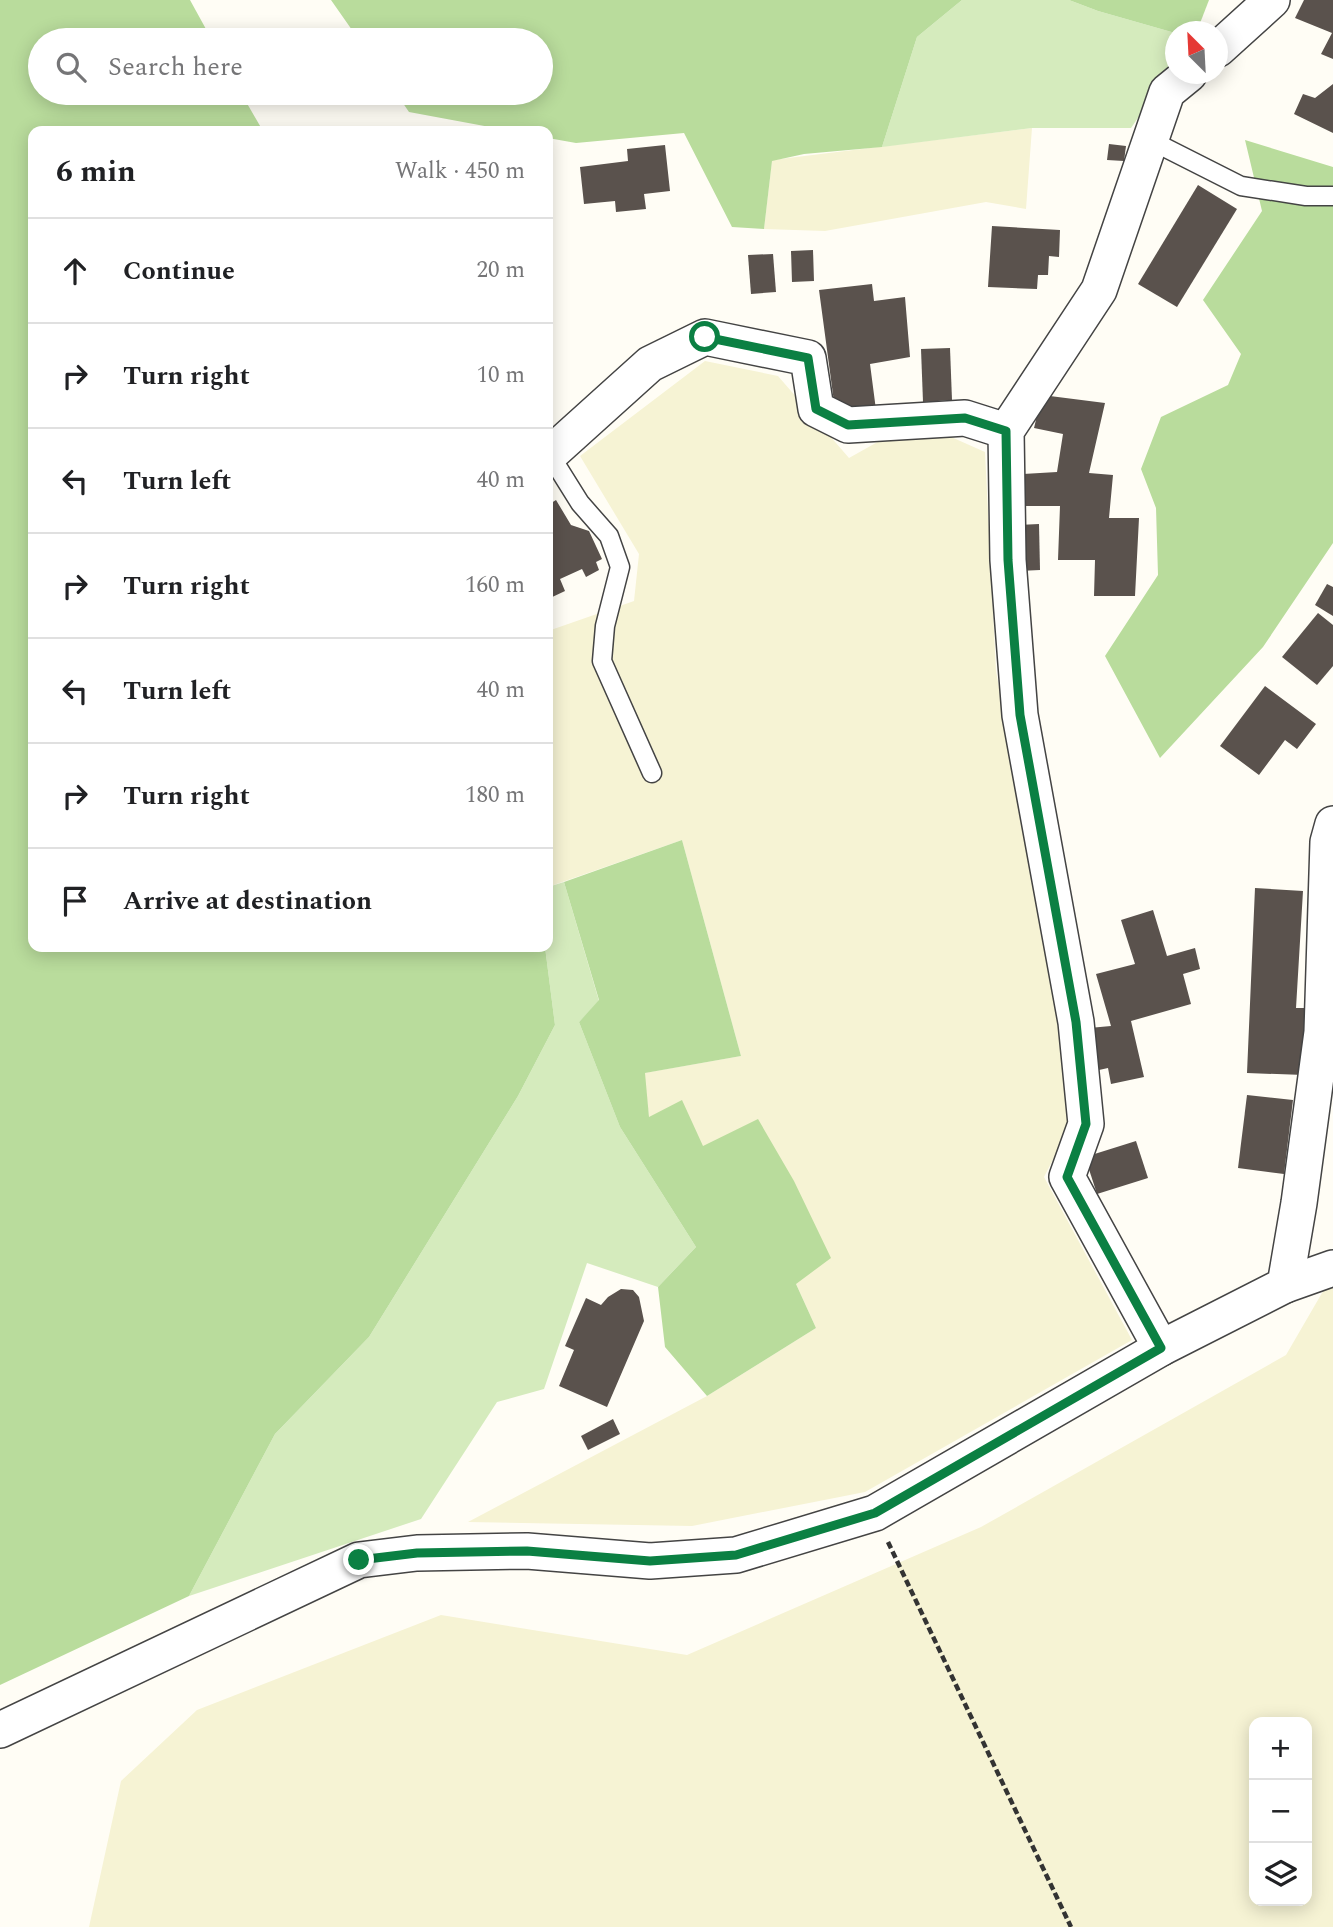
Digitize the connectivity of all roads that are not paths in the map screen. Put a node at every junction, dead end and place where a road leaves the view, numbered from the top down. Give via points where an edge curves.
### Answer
1 (1272, 0) edge
2 (1228, 38) edge
3 (1177, 84) edge
4 (1150, 140) junction
5 (1333, 195) edge
6 (1006, 431) junction
7 (553, 452) edge
8 (553, 462) edge
9 (652, 773) dead end
10 (1333, 824) edge
11 (1333, 1268) edge
12 (1285, 1285) junction
13 (1161, 1348) junction
14 (0, 1730) edge

1 - 2 street
3 - 4 street via 1167,92
4 - 5 lane via 1241,186 1306,197
4 - 6 street via 1099,290
6 - 7 street via 965,418 848,425 816,409 808,358 705,337 650,364
6 - 13 street via 1008,560 1020,715 1076,1022 1086,1124 1067,1177
8 - 9 lane via 609,536 620,567 605,626 602,661
10 - 12 street via 1328,842 1322,1032
11 - 12 street
12 - 13 street
13 - 14 street via 875,1513 736,1555 650,1561 527,1551 417,1553 359,1560

